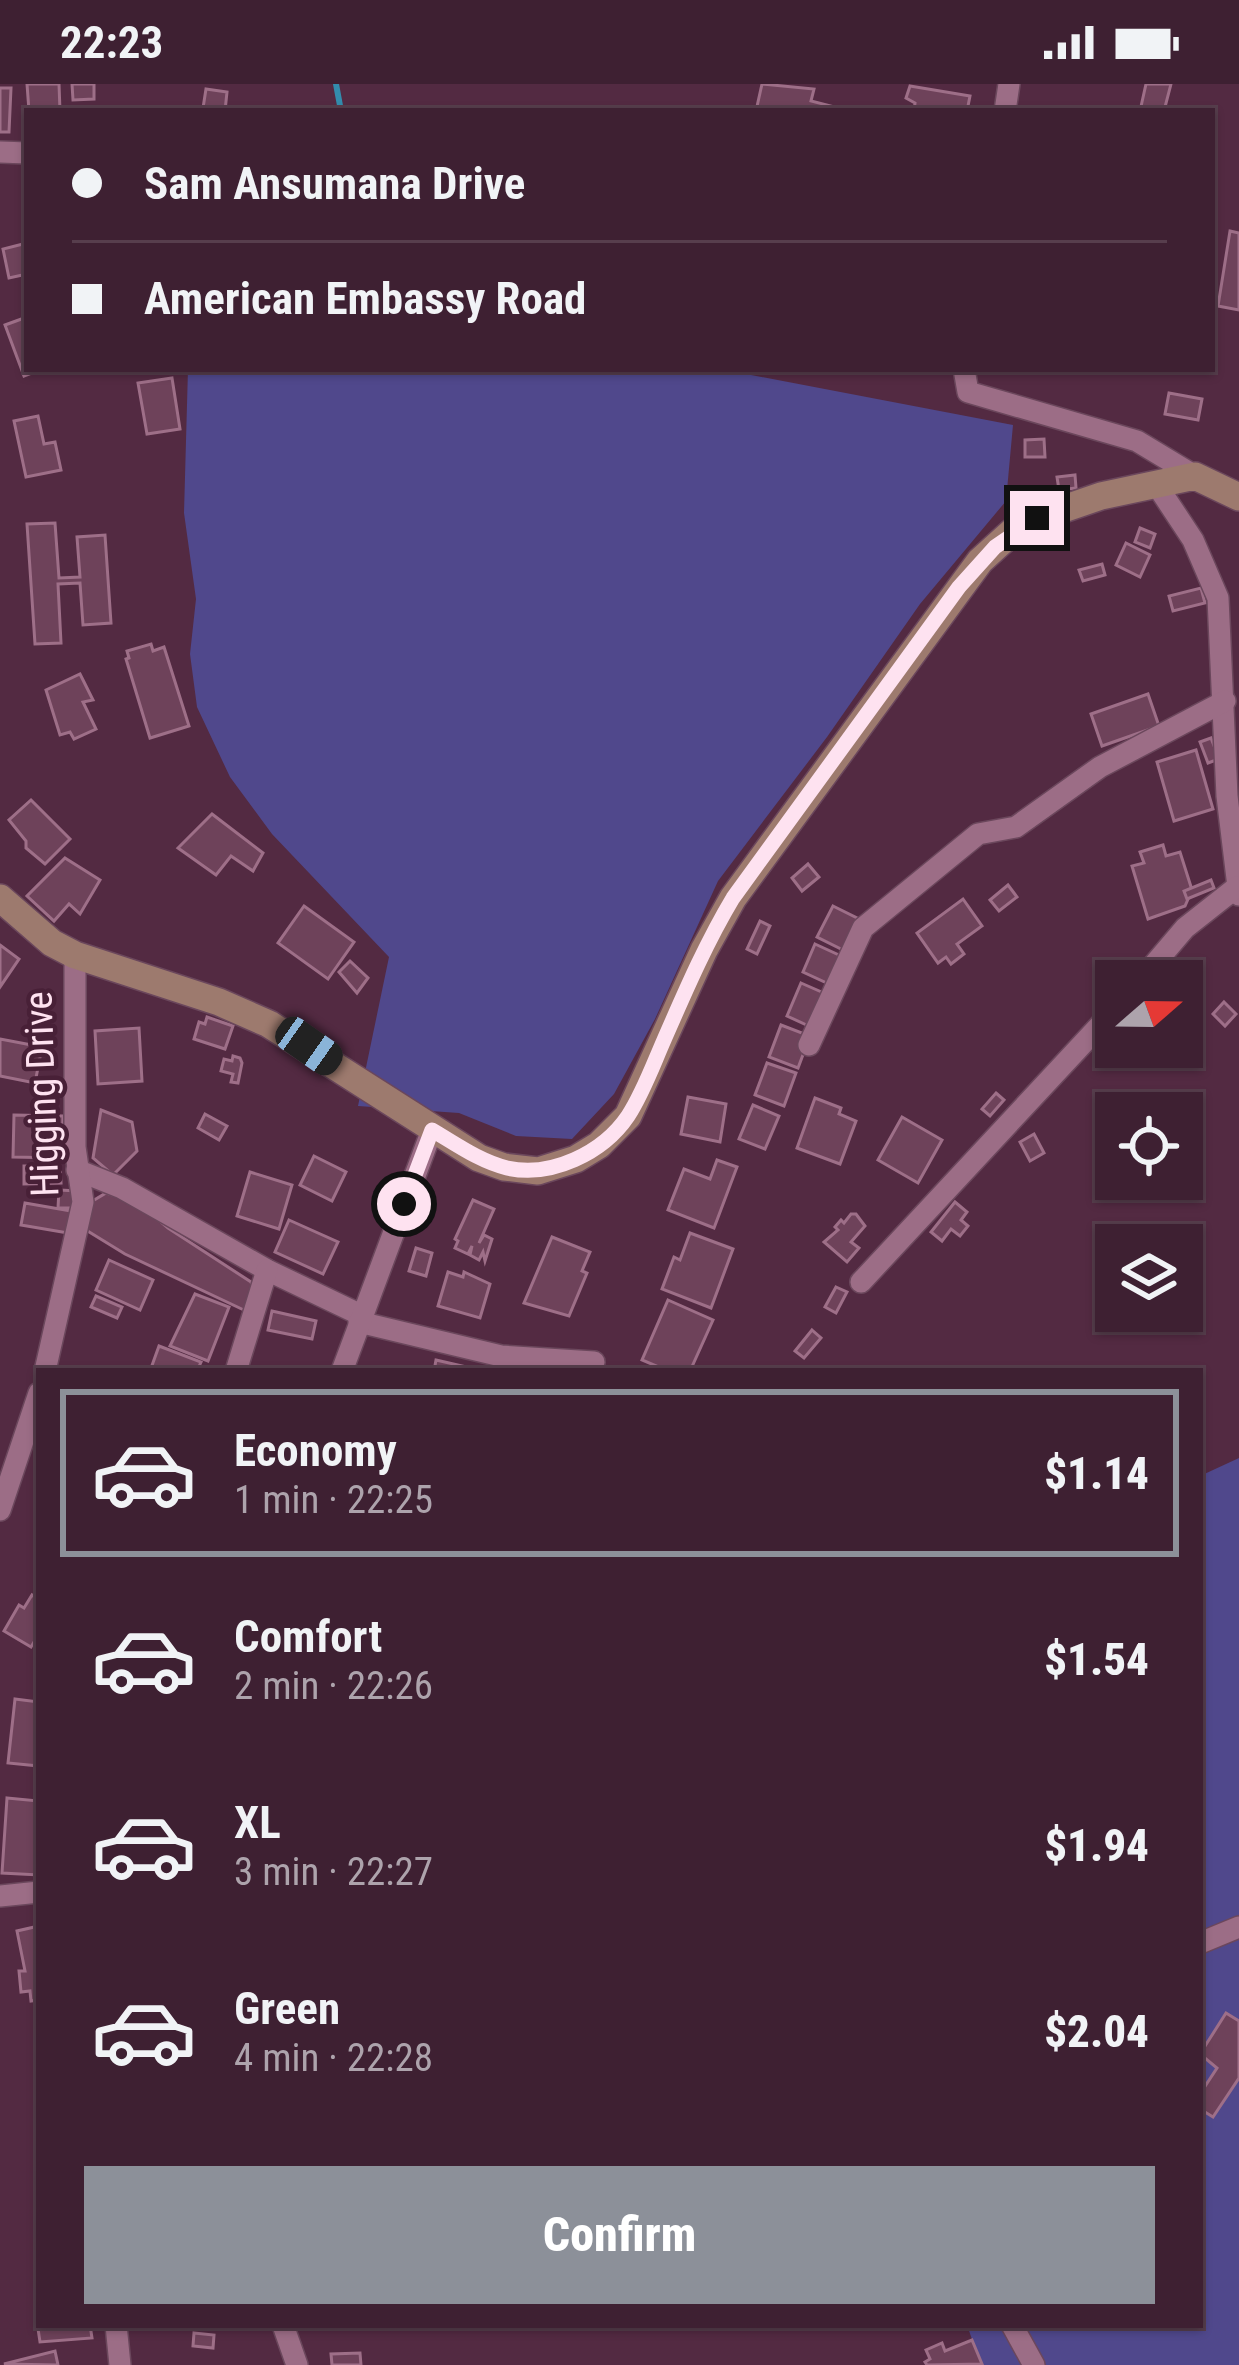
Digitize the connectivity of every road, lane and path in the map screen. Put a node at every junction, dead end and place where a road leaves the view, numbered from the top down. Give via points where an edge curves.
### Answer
1 (965, 372) edge
2 (1195, 476) junction
3 (1156, 484) junction
4 (1239, 496) edge
5 (1225, 701) junction
6 (1238, 891) edge
7 (0, 898) edge
8 (75, 955) junction
9 (1158, 960) edge
10 (1095, 1031) edge
11 (809, 1045) dead end
12 (432, 1130) junction
13 (77, 1170) junction
14 (267, 1270) junction
15 (861, 1282) dead end
16 (360, 1318) junction
17 (594, 1362) dead end
18 (46, 1368) edge
19 (237, 1368) edge
20 (343, 1368) edge
21 (36, 1402) edge
22 (0, 1510) edge
23 (36, 1892) edge
24 (0, 1896) edge
25 (1239, 1927) edge
26 (1203, 1942) edge
27 (116, 2328) edge
28 (284, 2328) edge
29 (1014, 2328) edge
30 (120, 2365) edge
31 (297, 2365) edge
32 (1034, 2365) edge

1 - 2 street via 968,392 1031,404 1137,441
2 - 3 street
2 - 4 street
3 - 5 street via 1218,598
3 - 12 street via 1056,509 1012,532 980,562 733,898 614,1133 576,1159 538,1171 479,1158
5 - 6 street
5 - 11 street via 1100,767 1016,826 978,834 862,928
6 - 9 street via 1185,928
7 - 8 street
8 - 12 street via 269,1024
8 - 13 street, Higging Drive
10 - 15 street
12 - 16 street
13 - 14 street
13 - 18 street, Higging Drive via 82,1215
14 - 16 street
14 - 19 street
16 - 17 street via 501,1356
16 - 20 street
21 - 22 street
23 - 24 street
25 - 26 street
27 - 30 street
28 - 31 street
29 - 32 street

